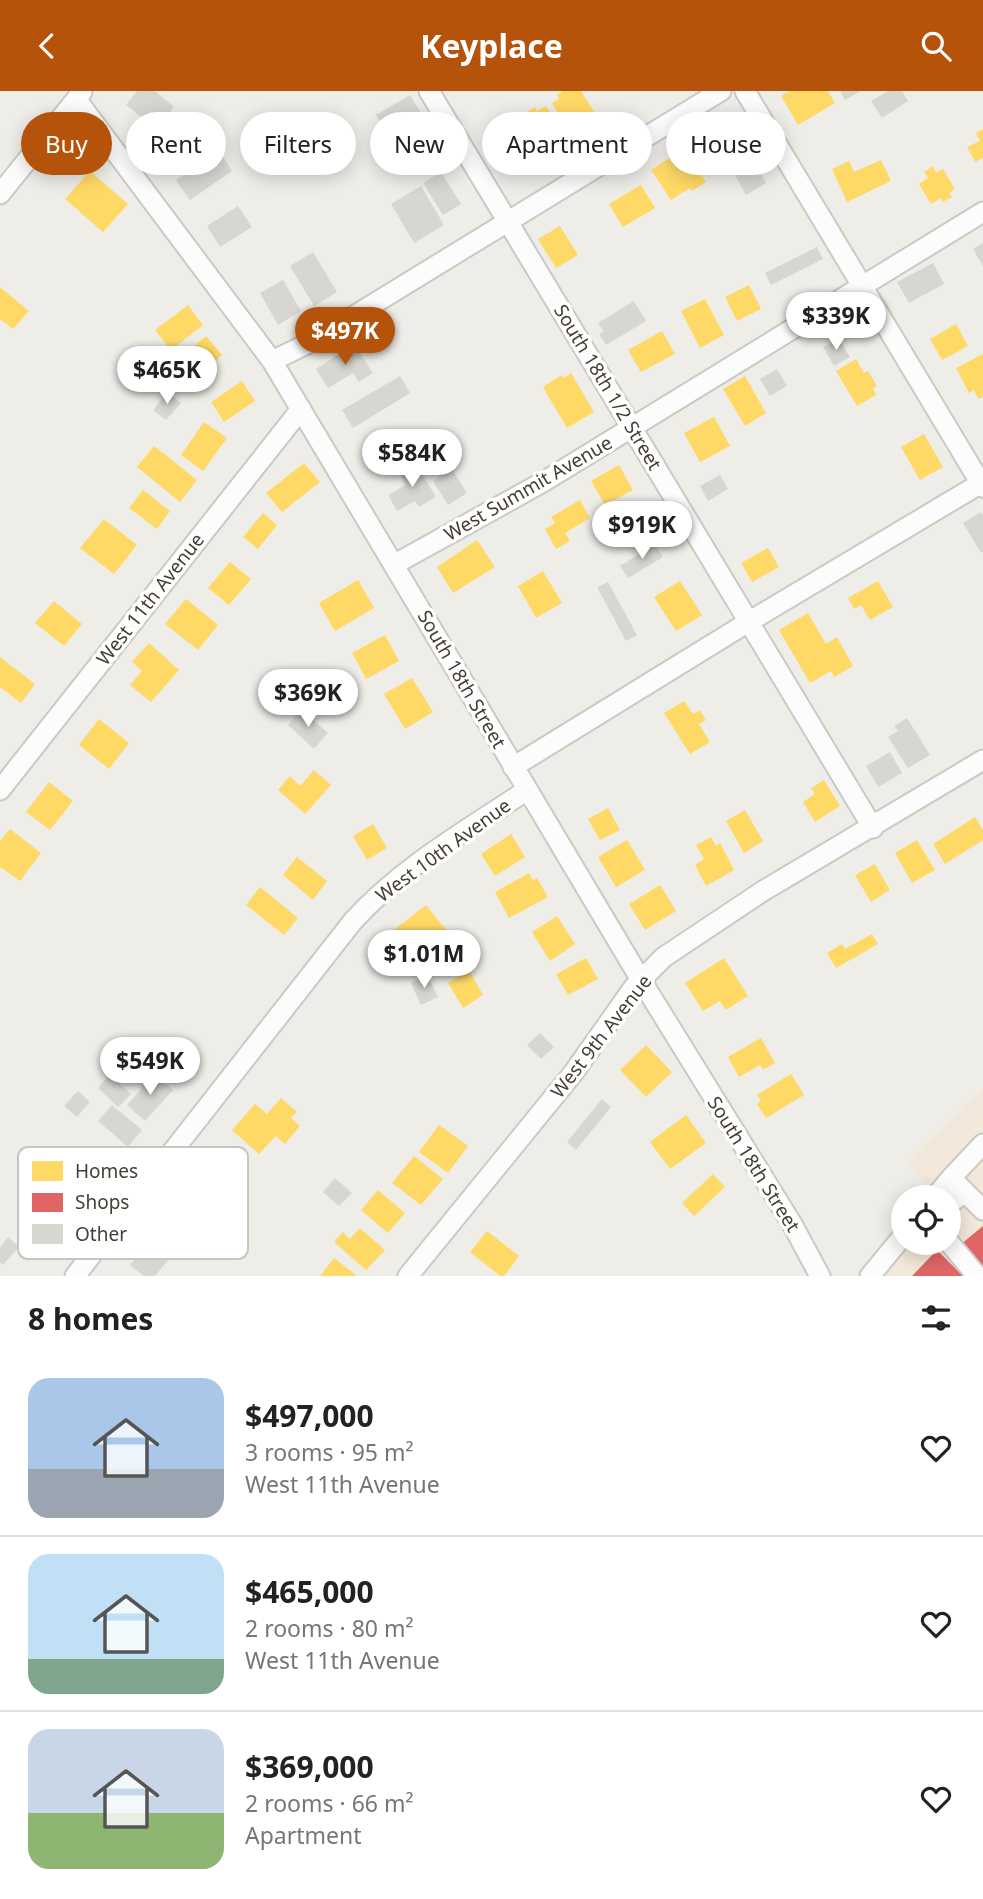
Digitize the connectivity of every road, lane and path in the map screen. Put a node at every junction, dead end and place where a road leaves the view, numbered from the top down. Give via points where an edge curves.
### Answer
1 (429, 91) edge
2 (721, 91) edge
3 (745, 91) edge
4 (79, 95) edge
5 (0, 194) edge
6 (983, 212) edge
7 (508, 221) junction
8 (862, 285) junction
9 (272, 361) junction
10 (301, 409) junction
11 (632, 427) junction
12 (982, 484) edge
13 (395, 564) junction
14 (750, 621) junction
15 (983, 760) edge
16 (513, 767) junction
17 (0, 790) edge
18 (527, 790) junction
19 (873, 828) junction
20 (641, 980) junction
21 (983, 1145) edge
22 (176, 1147) edge
23 (958, 1185) edge
24 (961, 1188) edge
25 (983, 1210) edge
26 (891, 1251) edge
27 (960, 1255) edge
28 (88, 1259) edge
29 (75, 1276) edge
30 (408, 1276) edge
31 (820, 1276) edge
32 (870, 1276) edge
33 (977, 1276) edge

1 - 7 street, South 18th 1/2 Street
2 - 7 street
3 - 8 street
4 - 5 street
4 - 9 street, South 18th Street
6 - 8 street, West Summit Avenue
7 - 9 street via 313,341
7 - 11 street, South 18th 1/2 Street
8 - 11 street, West Summit Avenue
8 - 12 street
9 - 10 street, South 18th Street
10 - 13 street, South 18th Street
10 - 17 street, West 11th Avenue
11 - 13 street, West Summit Avenue
11 - 14 street, South 18th 1/2 Street
12 - 14 street
13 - 16 street, South 18th Street
14 - 16 street
14 - 19 street, South 18th 1/2 Street
15 - 19 street, West 9th Avenue
16 - 18 street, South 18th Street
18 - 20 street, South 18th Street
18 - 22 street, West 10th Avenue via 374,898
19 - 20 street, West 9th Avenue via 704,928
20 - 30 street, West 9th Avenue via 574,1072
20 - 31 street, South 18th Street
21 - 23 street
24 - 25 street
26 - 32 street
27 - 33 street
28 - 29 street, West 10th Avenue

